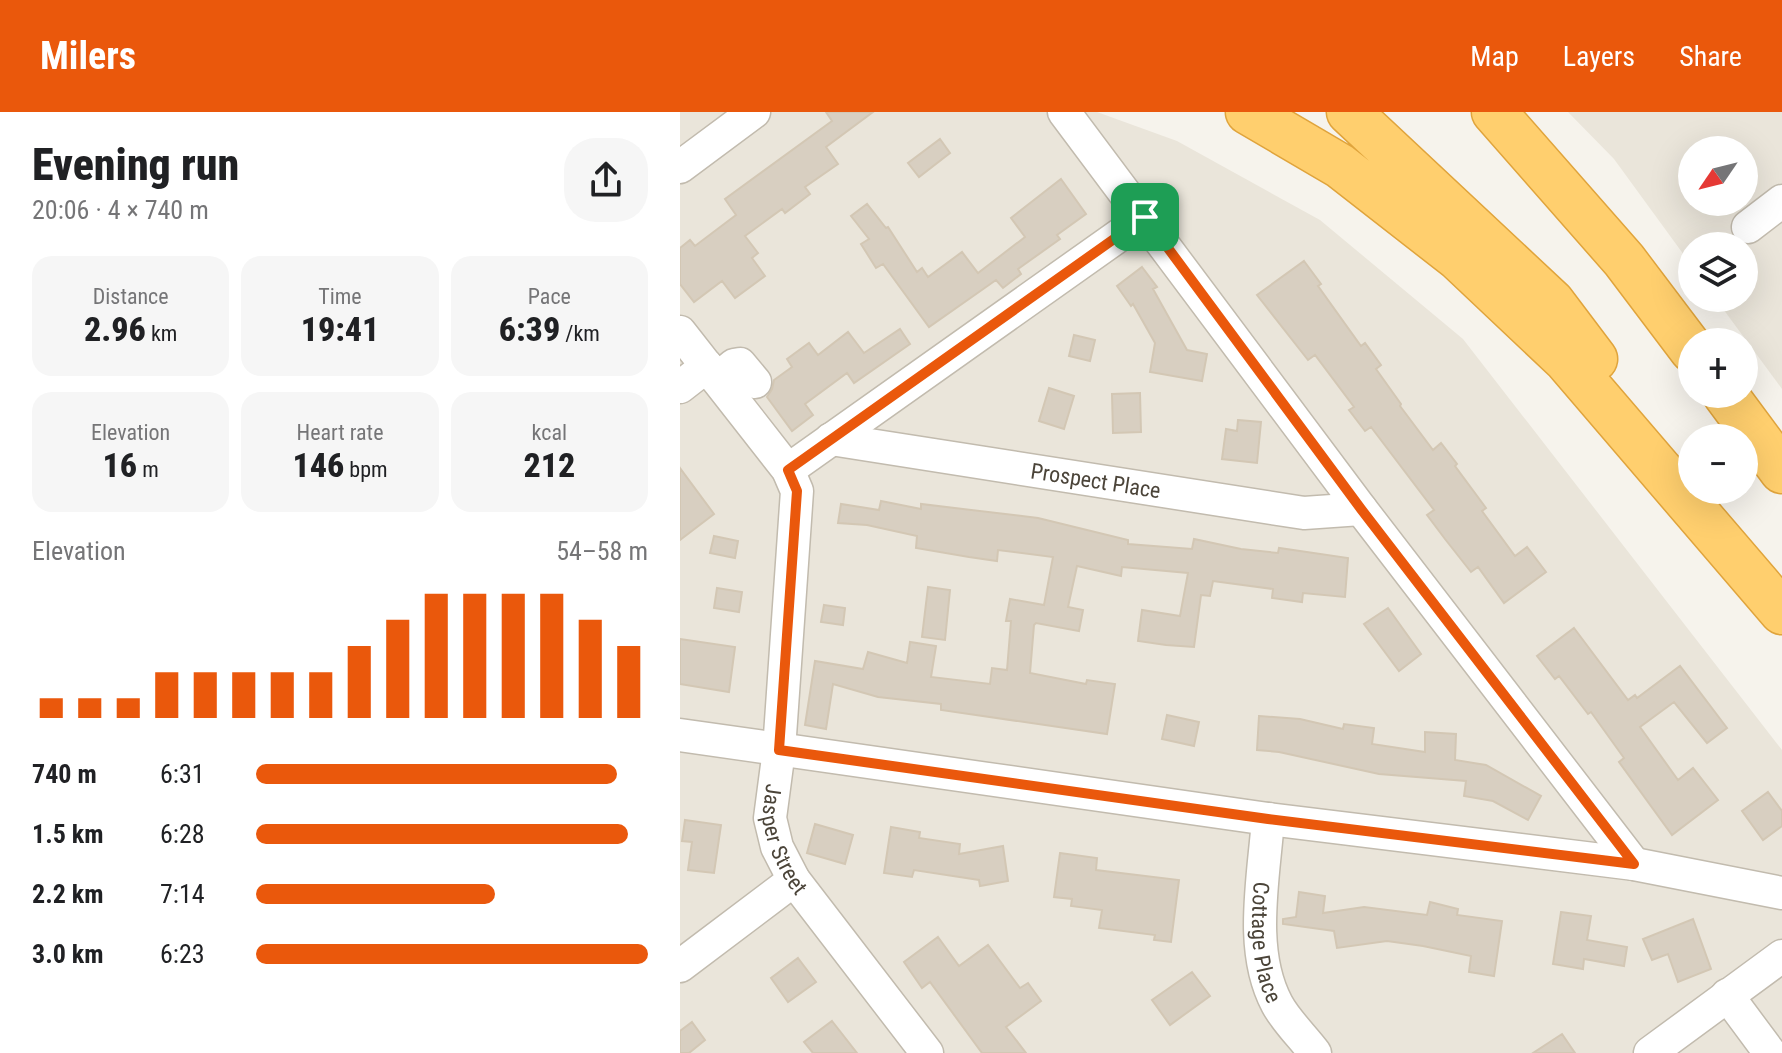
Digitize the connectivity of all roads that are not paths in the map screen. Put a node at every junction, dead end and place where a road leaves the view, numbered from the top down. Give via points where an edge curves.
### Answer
1 (754, 112) edge
2 (1064, 112) edge
3 (1248, 112) edge
4 (1349, 112) edge
5 (1495, 117) edge
6 (680, 167) edge
7 (1782, 201) edge
8 (1145, 217) junction
9 (1748, 227) dead end
10 (1678, 331) edge
11 (680, 332) edge
12 (712, 372) junction
13 (755, 382) dead end
14 (680, 387) edge
15 (1735, 408) edge
16 (831, 439) junction
17 (788, 470) junction
18 (1678, 471) edge
19 (1782, 471) edge
20 (1702, 504) edge
21 (1361, 509) junction
22 (1782, 611) edge
23 (680, 735) edge
24 (779, 750) junction
25 (1268, 819) junction
26 (1634, 864) junction
27 (794, 880) junction
28 (1782, 893) edge
29 (1782, 956) edge
30 (680, 966) edge
31 (1727, 995) junction
32 (927, 1053) edge
33 (1315, 1053) edge
34 (1650, 1053) edge
35 (1770, 1053) edge

1 - 6 street
2 - 8 street
3 - 22 highway via 1340,166 1458,258 1566,360
4 - 18 highway via 1552,302
5 - 10 highway via 1624,260
7 - 9 street
8 - 16 street
8 - 21 street
11 - 12 street, Jasper Street
12 - 13 street via 740,364
12 - 14 street
12 - 17 street, Jasper Street
15 - 19 highway
16 - 17 street
16 - 21 street, Prospect Place via 1304,513
17 - 24 street, Jasper Street via 797,491
20 - 22 highway
21 - 26 street
23 - 24 street
24 - 25 street
24 - 27 street, Jasper Street via 770,818
25 - 26 street
25 - 33 street, Cottage Place via 1259,946 1277,1004
26 - 28 street
27 - 30 street
27 - 32 street, Jasper Street
29 - 31 street
31 - 34 street
31 - 35 street

